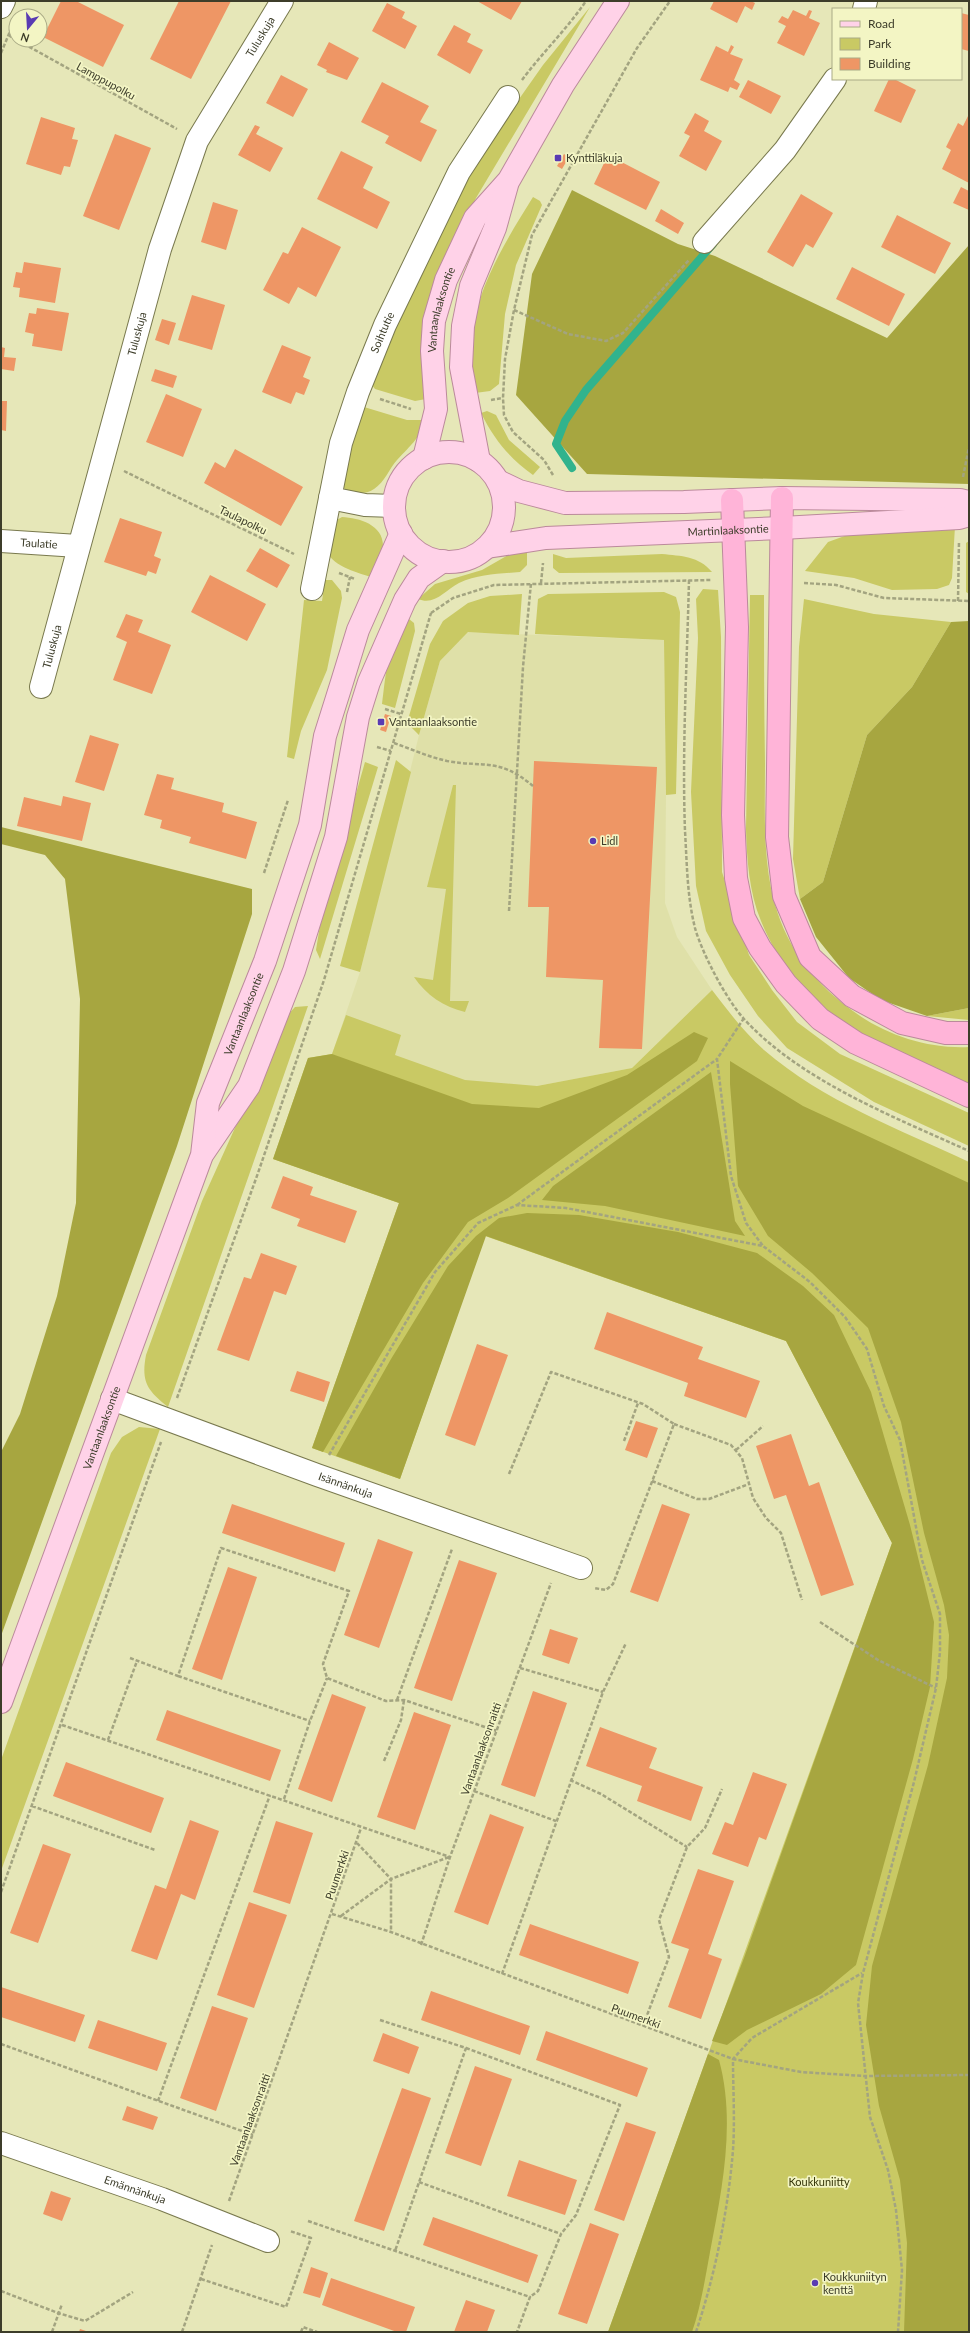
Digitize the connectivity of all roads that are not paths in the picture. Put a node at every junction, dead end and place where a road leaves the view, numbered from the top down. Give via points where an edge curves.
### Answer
1 (4, 1) edge
2 (282, 1) edge
3 (618, 1) edge
4 (7, 15) edge
5 (834, 80) edge
6 (508, 97) road end
7 (509, 180) junction
8 (704, 242) road end
9 (424, 458) junction
10 (479, 460) junction
11 (498, 481) junction
12 (330, 498) junction
13 (782, 498) junction
14 (732, 500) junction
15 (969, 502) edge
16 (394, 506) junction
17 (969, 515) edge
18 (782, 528) junction
19 (733, 530) junction
20 (401, 533) junction
21 (1, 541) edge
22 (78, 546) junction
23 (486, 547) junction
24 (443, 561) junction
25 (312, 589) dead end
26 (41, 687) dead end
27 (969, 1033) edge
28 (969, 1096) edge
29 (202, 1155) junction
30 (112, 1399) junction
31 (584, 1577) road end
32 (1, 1702) edge
33 (1, 2143) edge
34 (268, 2241) dead end

1 - 4 street
2 - 22 street, Tuluskuja via 197,141 160,249 104,462
3 - 7 main road, Vantaanlaaksontie via 563,85
5 - 8 street via 785,150
6 - 12 street, Soihtutie via 459,172 385,325 341,443
7 - 9 main road, Vantaanlaaksontie via 475,218 446,280 434,321 432,351 436,409
7 - 10 main road, Vantaanlaaksontie via 495,228 471,286 463,326 461,367
9 - 10 main road via 452,451
9 - 16 main road via 412,466 402,478
10 - 11 main road
11 - 14 main road via 519,492 573,503
11 - 23 main road via 504,498 504,516 498,533
12 - 16 street via 365,505
12 - 25 street, Soihtutie
13 - 14 main road
13 - 15 main road
13 - 18 highway
14 - 19 highway
16 - 20 main road
17 - 18 main road, Martinlaaksontie via 959,518
18 - 19 main road, Martinlaaksontie
18 - 27 highway via 777,837 784,896 810,957 852,996 902,1023 946,1033
19 - 23 main road, Martinlaaksontie via 546,538
19 - 28 highway via 737,627 733,815 736,878 744,918 760,948 786,984 820,1019 869,1049
20 - 24 main road via 418,552
20 - 29 main road, Vantaanlaaksontie via 358,630 325,736 310,825 265,961 208,1103
21 - 22 street, Taulatie
22 - 26 street, Tuluskuja
23 - 24 main road via 474,556 458,561
24 - 29 main road, Vantaanlaaksontie via 419,578 405,600 369,682 358,717 336,837 294,971 249,1086
29 - 30 main road, Vantaanlaaksontie
30 - 31 street, Isännänkuja via 317,1475 559,1560
30 - 32 main road, Vantaanlaaksontie
33 - 34 street, Emännänkuja

